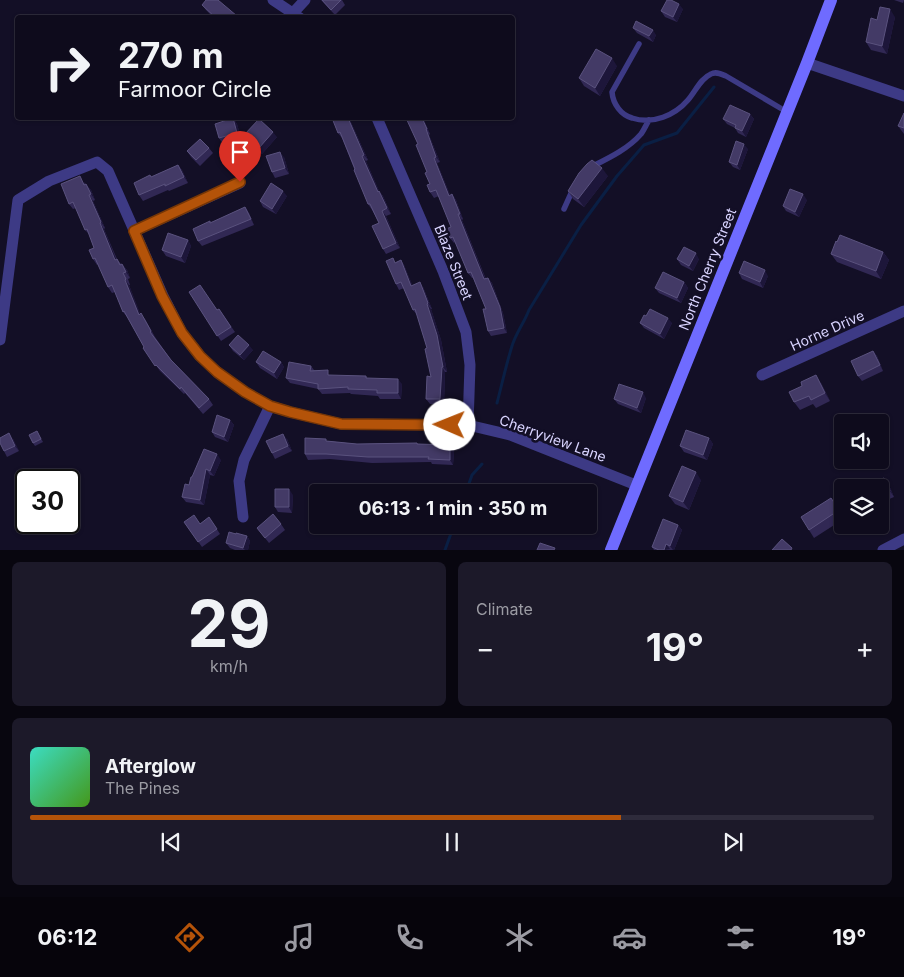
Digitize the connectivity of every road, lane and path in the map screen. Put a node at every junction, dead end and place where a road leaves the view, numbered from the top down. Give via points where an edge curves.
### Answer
1 (273, 0) edge
2 (304, 0) edge
3 (831, 0) edge
4 (297, 15) edge
5 (639, 44) dead end
6 (807, 63) junction
7 (904, 96) edge
8 (787, 112) junction
9 (378, 120) edge
10 (649, 120) junction
11 (584, 174) edge
12 (578, 181) edge
13 (240, 182) dead end
14 (564, 209) dead end
15 (134, 231) junction
16 (904, 311) edge
17 (0, 340) edge
18 (762, 375) dead end
19 (270, 406) junction
20 (468, 426) junction
21 (636, 485) junction
22 (243, 517) dead end
23 (904, 540) edge
24 (610, 550) edge
25 (883, 550) edge

1 - 4 street
2 - 4 street
3 - 6 street, North Cherry Street
5 - 10 lane via 615,85 612,98 628,117
6 - 7 street
6 - 8 street, North Cherry Street
8 - 10 lane via 716,72 705,78 679,109
8 - 21 street, North Cherry Street
9 - 20 street, Blaze Street via 466,332 470,365
10 - 11 lane via 631,144 590,167
12 - 14 lane
13 - 15 street
15 - 17 street, Cherryview Lane via 108,171 97,162 49,181 18,200
15 - 19 street, Cherryview Lane via 182,333 217,372
16 - 18 street, Horne Drive
19 - 20 street, Cherryview Lane via 341,424
19 - 22 street via 244,460 239,481
20 - 21 street, Cherryview Lane via 510,434
21 - 24 street, North Cherry Street
23 - 25 street

